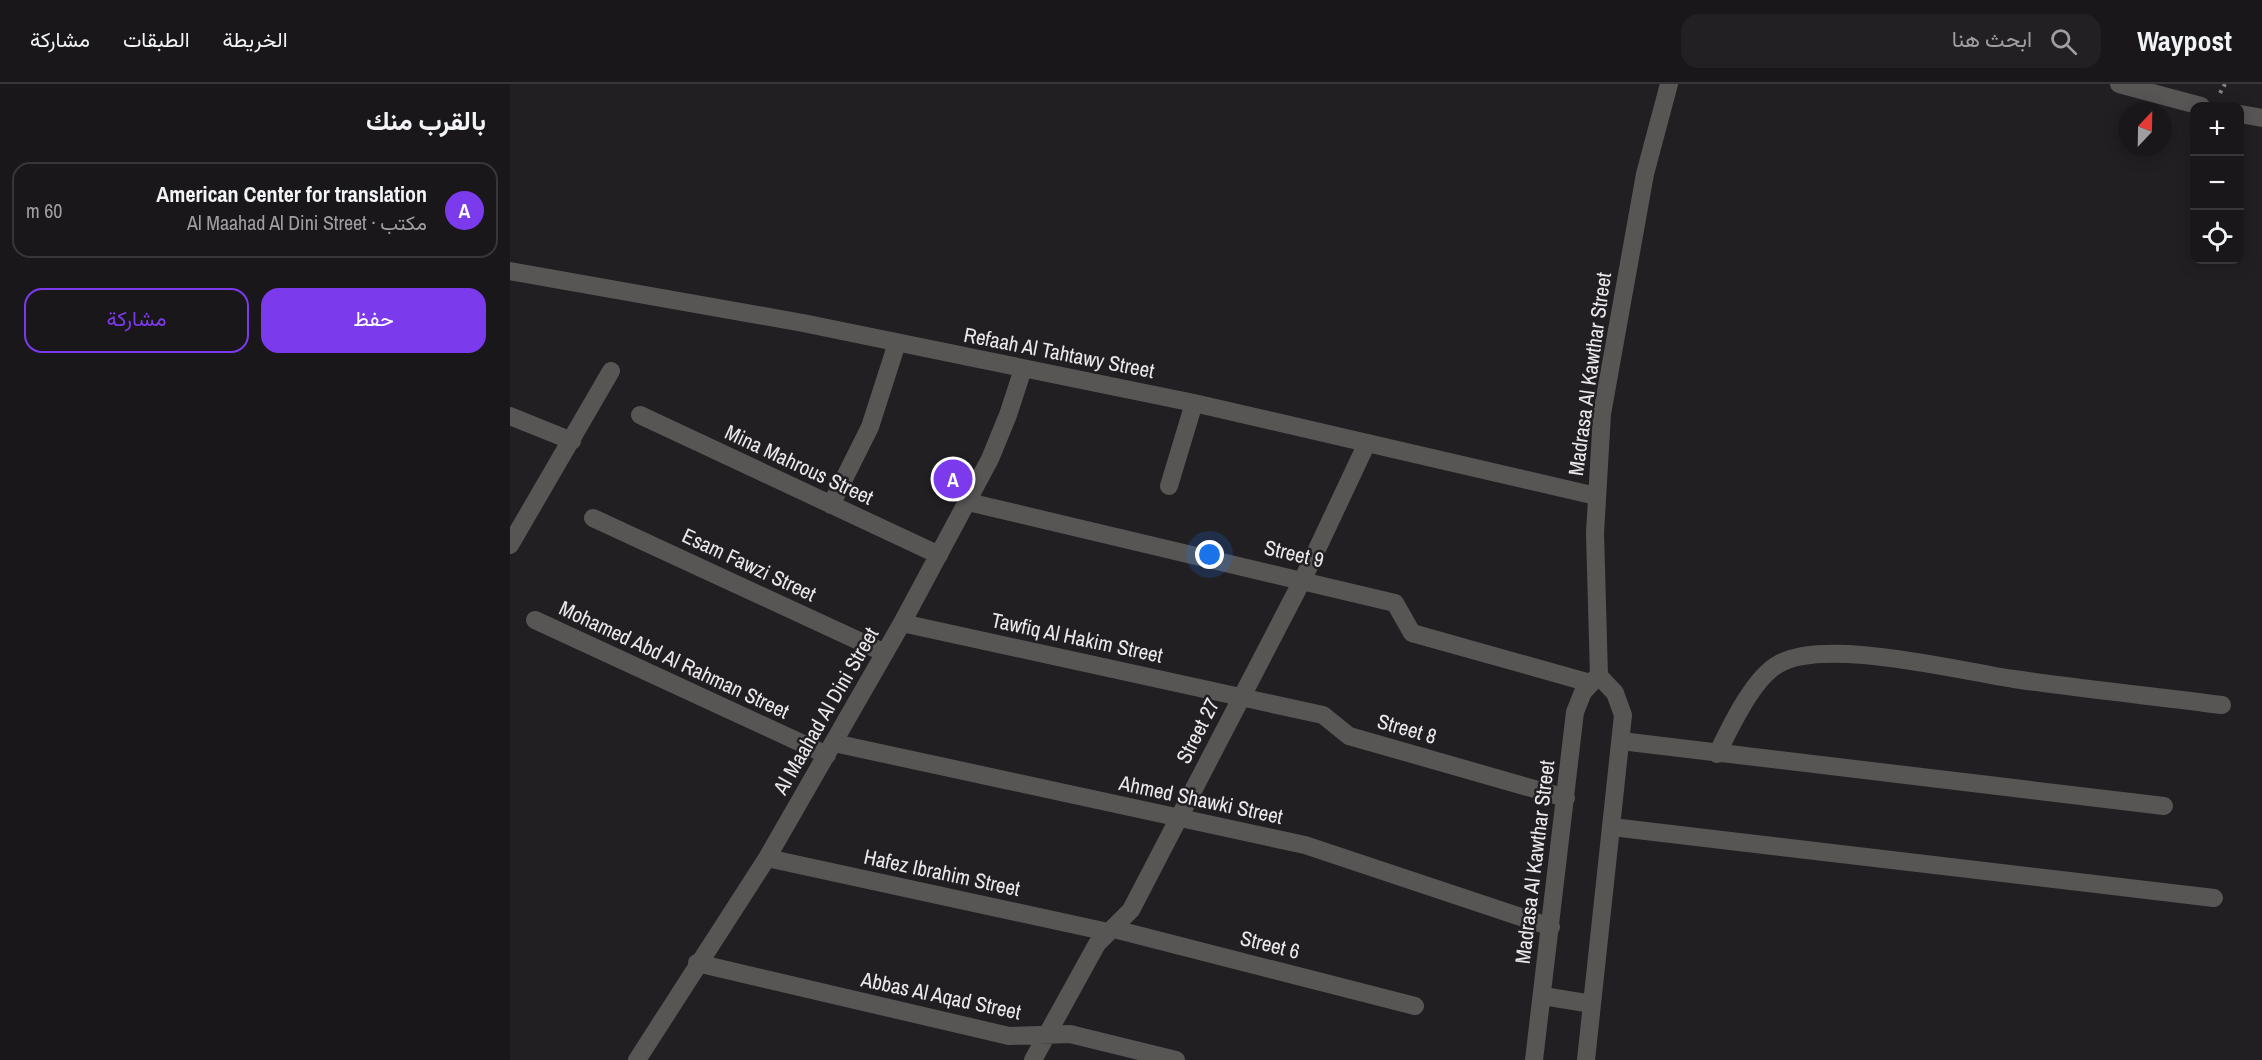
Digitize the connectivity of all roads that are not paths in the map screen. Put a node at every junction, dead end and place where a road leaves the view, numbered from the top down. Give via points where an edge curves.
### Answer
1 (1669, 84) edge
2 (2119, 84) edge
3 (2190, 103) edge
4 (2244, 115) edge
5 (2262, 118) edge
6 (510, 271) edge
7 (897, 344) junction
8 (1023, 369) junction
9 (611, 371) dead end
10 (1194, 403) junction
11 (640, 415) dead end
12 (510, 416) edge
13 (572, 441) junction
14 (1367, 443) junction
15 (1169, 486) dead end
16 (1596, 496) junction
17 (968, 502) junction
18 (831, 505) junction
19 (593, 518) dead end
20 (510, 545) edge
21 (939, 555) junction
22 (1303, 579) junction
23 (535, 620) dead end
24 (902, 623) junction
25 (885, 653) junction
26 (1594, 679) junction
27 (1241, 697) junction
28 (2222, 705) dead end
29 (1621, 741) junction
30 (831, 749) junction
31 (1717, 754) junction
32 (1566, 798) junction
33 (2164, 806) dead end
34 (1178, 818) junction
35 (1612, 826) junction
36 (767, 858) junction
37 (2214, 897) dead end
38 (1551, 927) junction
39 (1111, 931) junction
40 (697, 963) junction
41 (1543, 996) junction
42 (1592, 1004) junction
43 (1415, 1006) dead end
44 (1046, 1035) junction
45 (636, 1060) edge
46 (1033, 1060) edge
47 (1176, 1060) edge
48 (1534, 1060) edge
49 (1586, 1060) edge

1 - 16 street, Madrasa Al Kawthar Street via 1645,174 1610,364
2 - 3 street
4 - 5 street
6 - 7 street, Refaah Al Tahtawy Street
7 - 8 street, Refaah Al Tahtawy Street
7 - 18 street via 870,427
8 - 10 street, Refaah Al Tahtawy Street
8 - 17 street, Al Maahad Al Dini Street via 1008,415
9 - 13 street
10 - 14 street, Refaah Al Tahtawy Street
10 - 15 street
11 - 18 street, Mina Mahrous Street
12 - 13 street
13 - 20 street
14 - 16 street, Refaah Al Tahtawy Street
14 - 22 street, Street 27
16 - 26 street, Madrasa Al Kawthar Street
17 - 21 street, Al Maahad Al Dini Street
17 - 22 street, Street 9
18 - 21 street, Mina Mahrous Street
19 - 25 street, Esam Fawzi Street
21 - 24 street, Al Maahad Al Dini Street
22 - 26 street, Street 9 via 1395,603 1412,633
22 - 27 street, Street 27
23 - 30 street, Mohamed Abd Al Rahman Street
24 - 25 street, Al Maahad Al Dini Street
24 - 27 street, Tawfiq Al Hakim Street
25 - 30 street, Al Maahad Al Dini Street
26 - 29 street via 1615,693 1621,704
26 - 32 street, Madrasa Al Kawthar Street via 1575,712
27 - 32 street, Street 8 via 1323,715 1349,736
27 - 34 street, Street 27
28 - 31 street via 2015,680 1858,655 1799,655 1776,665 1763,679 1737,715
29 - 31 street
29 - 35 street
30 - 34 street, Ahmed Shawki Street
30 - 36 street, Al Maahad Al Dini Street
31 - 33 street
32 - 38 street, Madrasa Al Kawthar Street
34 - 38 street, Ahmed Shawki Street via 1323,850
34 - 39 street, Street 27 via 1131,910
35 - 37 street
35 - 42 street
36 - 39 street, Hafez Ibrahim Street
36 - 40 street, Al Maahad Al Dini Street
38 - 41 street, Madrasa Al Kawthar Street
39 - 43 street, Street 6
39 - 44 street, Street 27 via 1097,944
40 - 44 street, Abbas Al Aqad Street via 1009,1036
40 - 45 street, Al Maahad Al Dini Street
41 - 42 street
41 - 48 street, Madrasa Al Kawthar Street
42 - 49 street
44 - 46 street, Street 27
44 - 47 street, Abbas Al Aqad Street via 1077,1035

